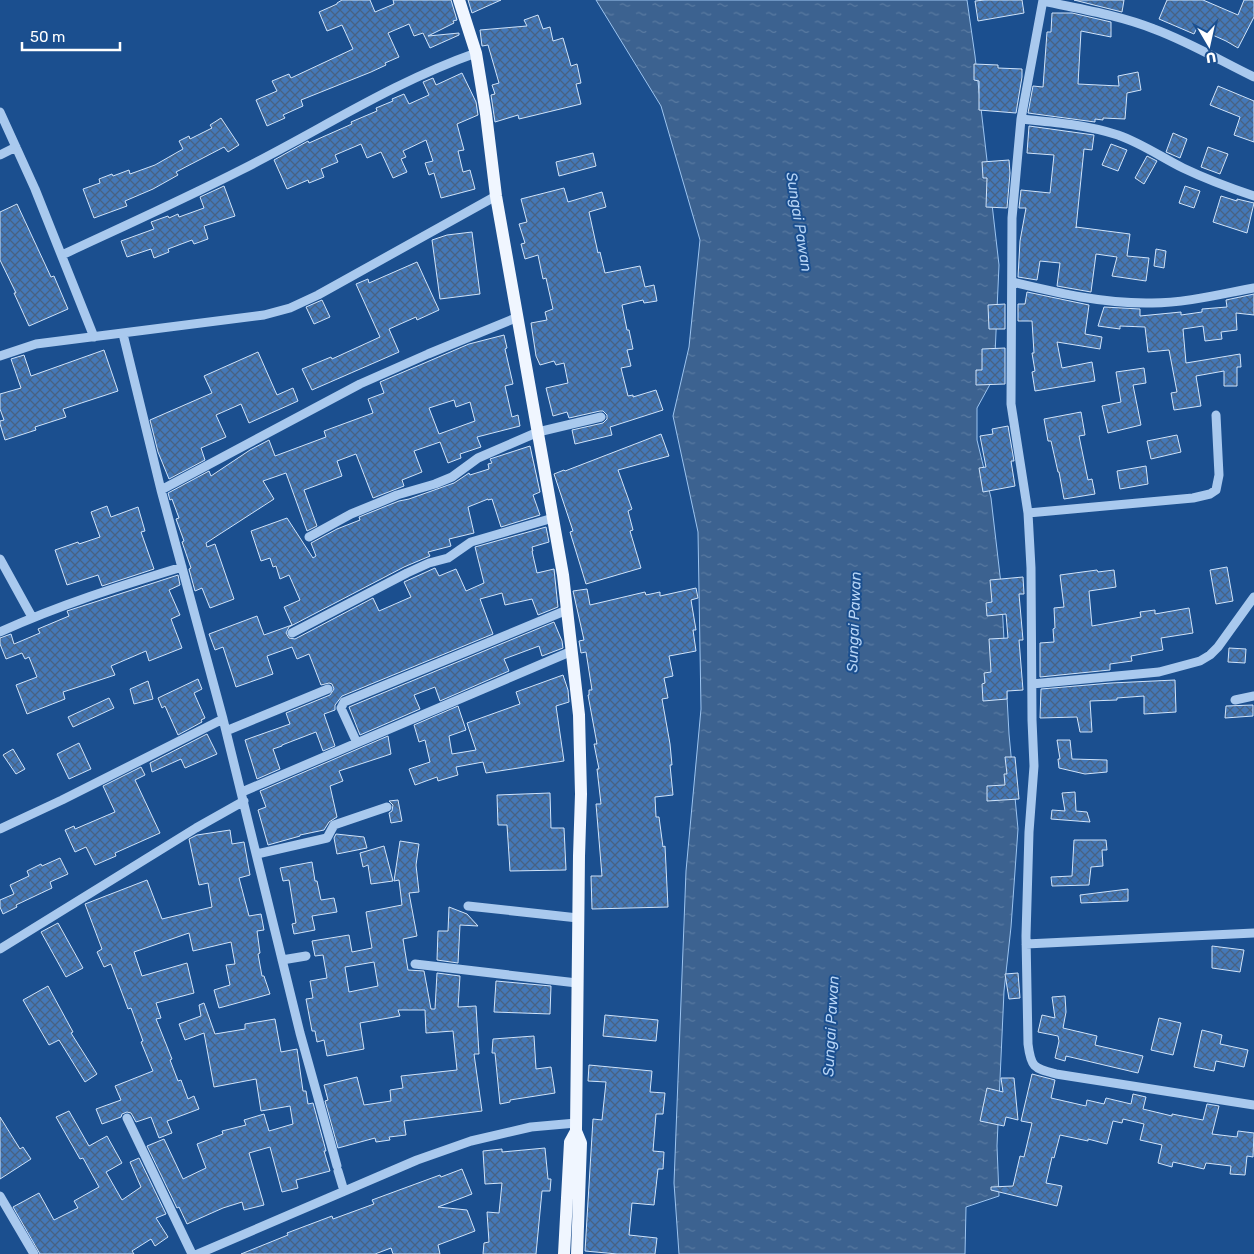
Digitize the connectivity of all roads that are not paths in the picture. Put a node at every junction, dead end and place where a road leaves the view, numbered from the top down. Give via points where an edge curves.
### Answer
1 (459, 0) edge
2 (1043, 0) edge
3 (476, 53) junction
4 (1254, 77) edge
5 (0, 112) edge
6 (1020, 119) junction
7 (16, 147) junction
8 (0, 155) edge
9 (496, 196) junction
10 (1254, 196) edge
11 (62, 256) junction
12 (1012, 282) junction
13 (1254, 288) edge
14 (518, 317) junction
15 (123, 334) junction
16 (94, 337) junction
17 (0, 356) edge
18 (1216, 415) dead end
19 (601, 417) dead end
20 (538, 432) junction
21 (162, 490) junction
22 (1028, 512) junction
23 (553, 518) junction
24 (309, 537) dead end
25 (0, 559) edge
26 (182, 567) junction
27 (1254, 597) edge
28 (568, 610) junction
29 (32, 617) junction
30 (0, 632) edge
31 (292, 633) dead end
32 (572, 651) junction
33 (1032, 684) junction
34 (328, 689) dead end
35 (1254, 696) edge
36 (1235, 700) dead end
37 (223, 719) junction
38 (226, 731) junction
39 (357, 743) junction
40 (243, 797) junction
41 (387, 807) dead end
42 (0, 829) edge
43 (257, 854) junction
44 (468, 906) dead end
45 (578, 918) junction
46 (1254, 933) edge
47 (1026, 944) junction
48 (0, 949) edge
49 (306, 956) dead end
50 (282, 960) junction
51 (415, 964) dead end
52 (577, 982) junction
53 (1254, 1105) edge
54 (127, 1118) dead end
55 (576, 1135) junction
56 (344, 1191) junction
57 (0, 1196) edge
58 (572, 1228) junction
59 (34, 1254) edge
60 (192, 1254) edge
61 (198, 1254) edge
62 (564, 1254) edge
63 (577, 1254) edge

1 - 3 main road
2 - 4 street via 1154,28
2 - 6 street
3 - 9 main road
3 - 11 street via 401,84 241,170
5 - 7 street
6 - 10 street via 1058,122 1120,136 1185,169
6 - 12 street via 1012,218
7 - 8 street
7 - 11 street
9 - 14 main road
9 - 15 street via 290,308 264,315
11 - 16 street
12 - 13 street via 1112,302 1152,304
12 - 22 street via 1011,404
14 - 20 main road
14 - 21 street via 360,384
15 - 16 street
15 - 21 street
16 - 17 street via 36,344
18 - 22 street via 1219,475 1216,490 1210,494
19 - 20 street
20 - 23 main road
20 - 24 street via 478,458 452,477 351,514
21 - 26 street
22 - 33 street
23 - 28 main road
23 - 31 street via 471,542 448,558 407,573
25 - 29 street
26 - 29 street via 103,590
26 - 37 street
27 - 33 street via 1218,647 1200,661 1159,672
28 - 32 main road
28 - 39 street via 344,702 341,708
29 - 30 street
32 - 39 street
32 - 45 main road via 579,715 581,794
33 - 47 street via 1034,766 1028,832
34 - 38 street
35 - 36 street
37 - 38 street
37 - 42 street
38 - 40 street
39 - 40 street
40 - 43 street
40 - 48 street
41 - 43 street via 334,825 326,838
43 - 50 street
44 - 45 street
45 - 52 main road
46 - 47 street
47 - 53 street via 1028,1044 1034,1066 1056,1074
49 - 50 street
50 - 56 street
51 - 52 street
52 - 55 main road
54 - 60 street
55 - 56 street via 530,1127 471,1141
55 - 58 main road
56 - 61 street
57 - 59 street
58 - 62 main road
58 - 63 main road

